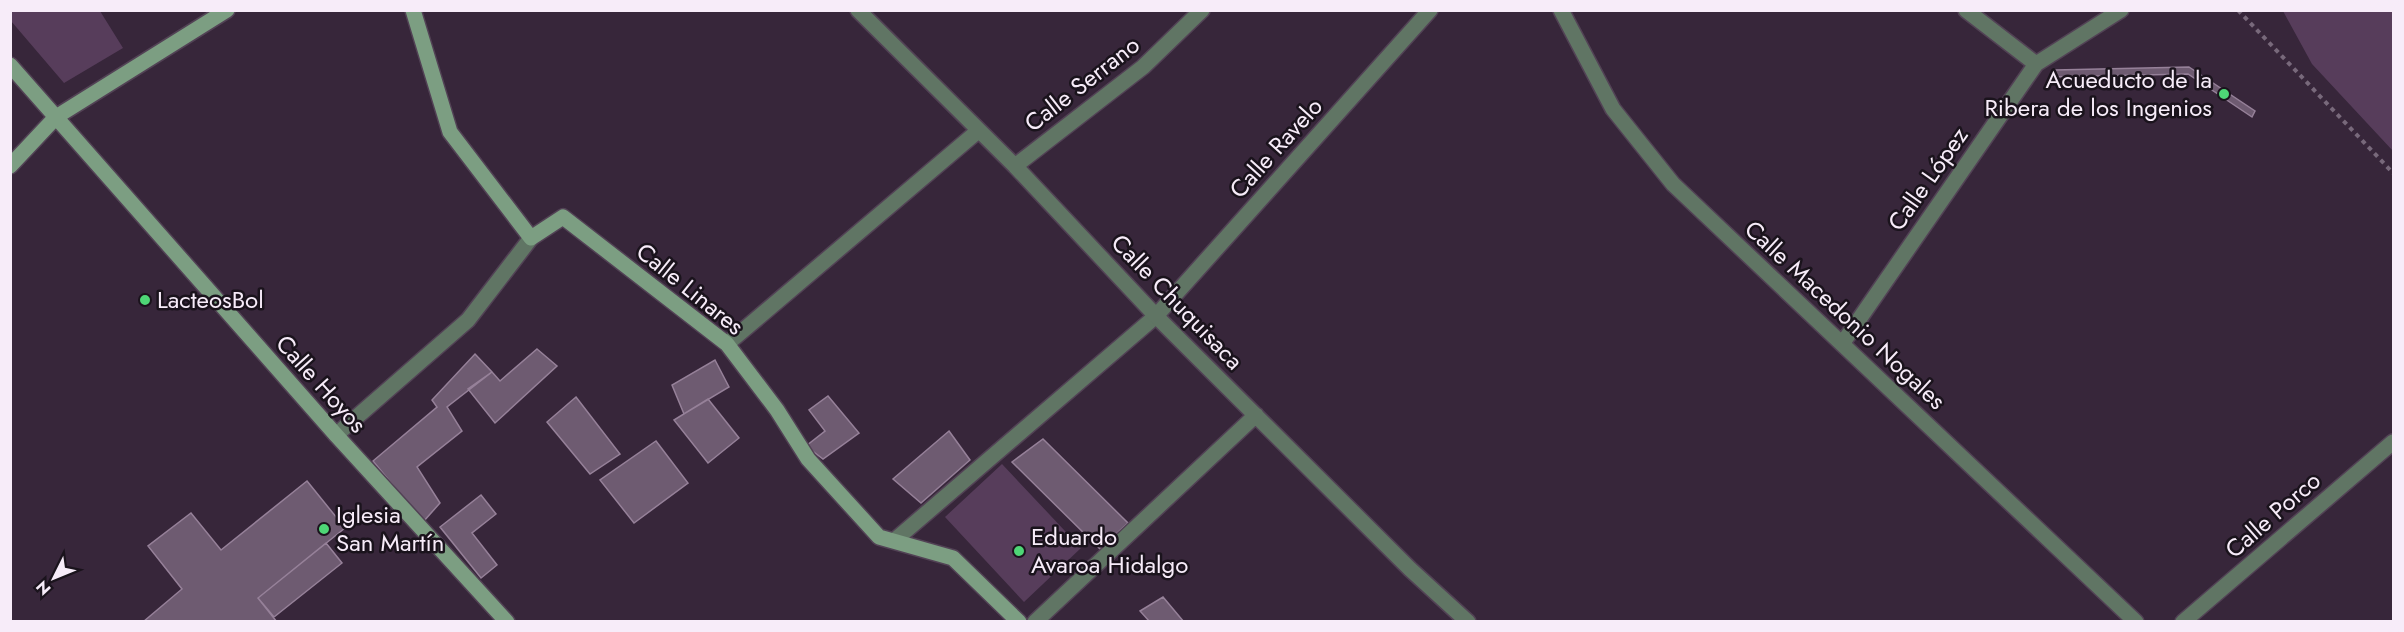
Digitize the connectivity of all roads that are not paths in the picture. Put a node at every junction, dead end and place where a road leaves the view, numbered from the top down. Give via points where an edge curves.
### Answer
1 (227, 10) edge
2 (413, 10) edge
3 (858, 10) edge
4 (1202, 10) edge
5 (1430, 10) edge
6 (1561, 10) edge
7 (1966, 10) edge
8 (2121, 10) edge
9 (2036, 64) junction
10 (10, 65) edge
11 (56, 117) junction
12 (978, 131) junction
13 (1015, 165) junction
14 (10, 166) edge
15 (531, 238) junction
16 (1156, 316) junction
17 (727, 344) junction
18 (1842, 344) junction
19 (1256, 415) junction
20 (336, 435) junction
21 (2393, 442) edge
22 (895, 540) junction
23 (507, 621) edge
24 (1019, 621) edge
25 (1035, 621) edge
26 (1468, 621) edge
27 (2136, 621) edge
28 (2183, 621) edge

1 - 11 main road
2 - 15 main road via 450,132
3 - 12 street, Calle Chuquisaca
4 - 13 street, Calle Serrano via 1143,67
5 - 16 street, Calle Ravelo
6 - 18 street, Calle Macedonio Nogales via 1613,109 1673,184
7 - 9 street
8 - 9 street, Calle López
9 - 18 street, Calle López
10 - 11 main road, Calle Hoyos
11 - 14 main road
11 - 20 main road, Calle Hoyos
12 - 13 street, Calle Chuquisaca
12 - 17 street
13 - 16 street, Calle Chuquisaca
15 - 17 main road, Calle Linares via 563,217
15 - 20 street via 468,320
16 - 19 street, Calle Chuquisaca
16 - 22 street, Calle Ravelo
17 - 22 main road, Calle Linares via 808,459 879,537
18 - 27 street, Calle Macedonio Nogales
19 - 25 street
19 - 26 street, Calle Chuquisaca via 1410,569
20 - 23 main road, Calle Hoyos
21 - 28 street, Calle Porco
22 - 24 main road, Calle Linares via 953,558

